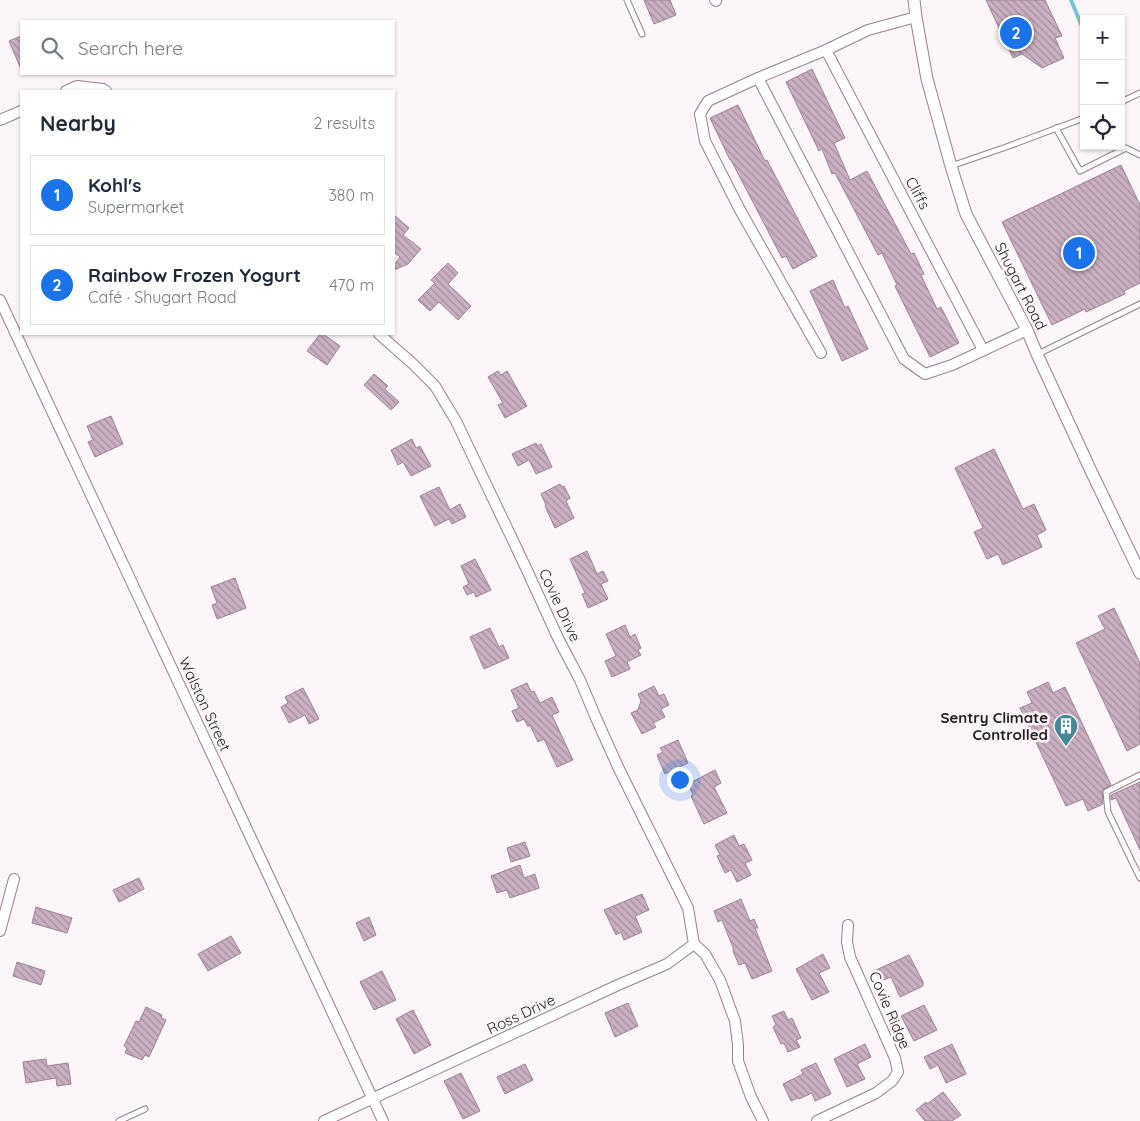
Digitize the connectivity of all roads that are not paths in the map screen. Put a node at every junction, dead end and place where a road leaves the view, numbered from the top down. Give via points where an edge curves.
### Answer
1 (627, 0) edge
2 (914, 0) edge
3 (916, 17) junction
4 (642, 34) dead end
5 (826, 50) junction
6 (758, 78) junction
7 (68, 90) edge
8 (104, 90) edge
9 (1140, 93) edge
10 (1125, 100) edge
11 (20, 111) edge
12 (1080, 119) edge
13 (0, 120) edge
14 (1056, 128) junction
15 (1140, 155) edge
16 (951, 166) junction
17 (0, 300) edge
18 (1140, 304) edge
19 (1027, 330) junction
20 (380, 335) edge
21 (983, 350) junction
22 (821, 353) dead end
23 (1037, 354) junction
24 (1140, 573) edge
25 (1140, 775) edge
26 (1140, 878) edge
27 (14, 879) dead end
28 (848, 925) dead end
29 (0, 931) edge
30 (694, 944) junction
31 (373, 1099) junction
32 (145, 1109) dead end
33 (119, 1121) edge
34 (324, 1121) edge
35 (383, 1121) edge
36 (763, 1121) edge
37 (817, 1121) edge

1 - 4 lane
2 - 3 street, Shugart Road
3 - 5 street via 868,30
3 - 16 street, Shugart Road via 927,79
5 - 6 street
5 - 21 street, Cliffs
6 - 21 street via 904,359 925,374
6 - 22 street via 708,101 700,114 705,141 744,219
7 - 8 street via 78,86
9 - 10 lane
11 - 13 street
12 - 14 lane
14 - 15 lane via 1080,171 1126,148
14 - 16 lane
16 - 19 street, Shugart Road via 966,214
17 - 31 street, Walston Street
18 - 23 lane
19 - 21 street
19 - 23 street, Shugart Road
20 - 30 street, Covie Drive via 435,386 456,421 619,769 688,908
23 - 24 street, Shugart Road
25 - 26 lane via 1106,792 1106,799 1108,812
27 - 29 street
28 - 37 street, Covie Ridge via 850,957 895,1058 898,1072 876,1093
30 - 31 street, Ross Drive via 667,964
30 - 36 street via 705,954 720,980 735,1021 738,1061
31 - 34 street, Ross Drive
31 - 35 street, Walston Street
32 - 33 lane

